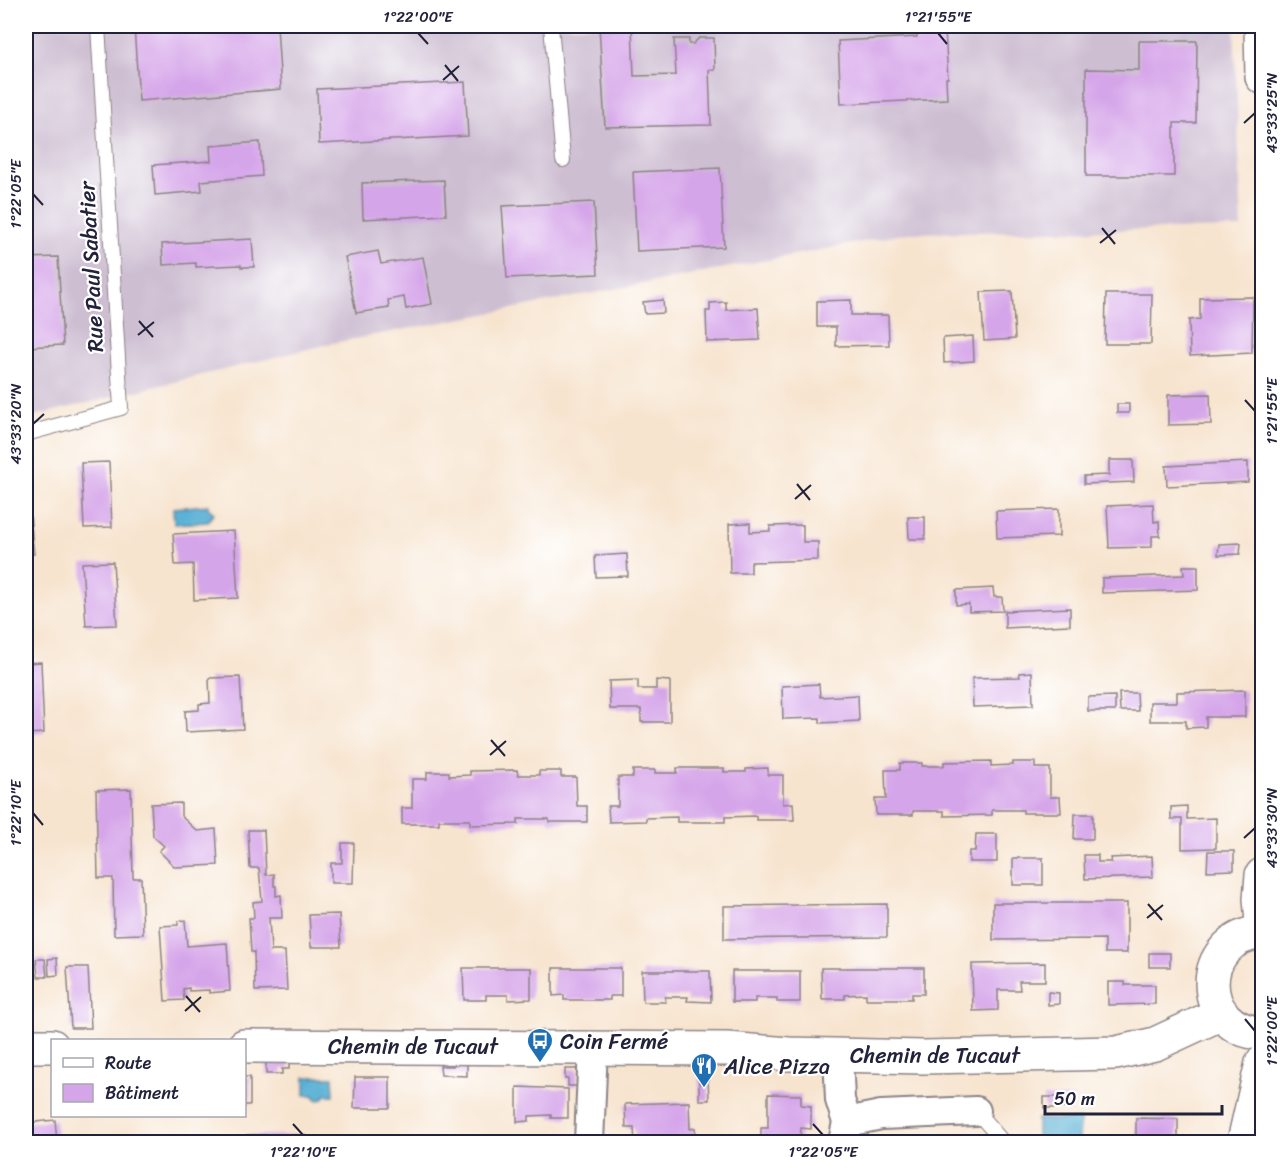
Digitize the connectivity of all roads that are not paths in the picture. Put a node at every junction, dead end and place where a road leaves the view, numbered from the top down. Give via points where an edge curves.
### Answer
1 (98, 26) edge
2 (551, 26) edge
3 (1261, 26) edge
4 (1263, 77) edge
5 (563, 160) dead end
6 (26, 434) edge
7 (1263, 875) edge
8 (1263, 922) edge
9 (1263, 932) edge
10 (1222, 1013) junction
11 (1263, 1033) edge
12 (26, 1046) edge
13 (51, 1046) edge
14 (246, 1046) edge
15 (593, 1048) junction
16 (838, 1054) junction
17 (1263, 1063) edge
18 (976, 1111) joint
19 (845, 1132) edge
20 (589, 1143) edge
21 (1003, 1143) edge
22 (1245, 1143) edge

1 - 6 lane, Rue Paul Sabatier via 121,408
2 - 5 lane
3 - 4 main road
7 - 8 main road
9 - 10 main road via 1242,937 1217,960 1213,993
10 - 11 main road via 1235,1026
10 - 16 main road, Chemin de Tucaut via 1155,1044 1116,1053
12 - 13 main road
14 - 15 main road, Chemin de Tucaut
15 - 16 main road, Chemin de Tucaut
15 - 20 street
16 - 19 street
17 - 22 main road
18 - 19 street via 881,1115
18 - 21 lane

